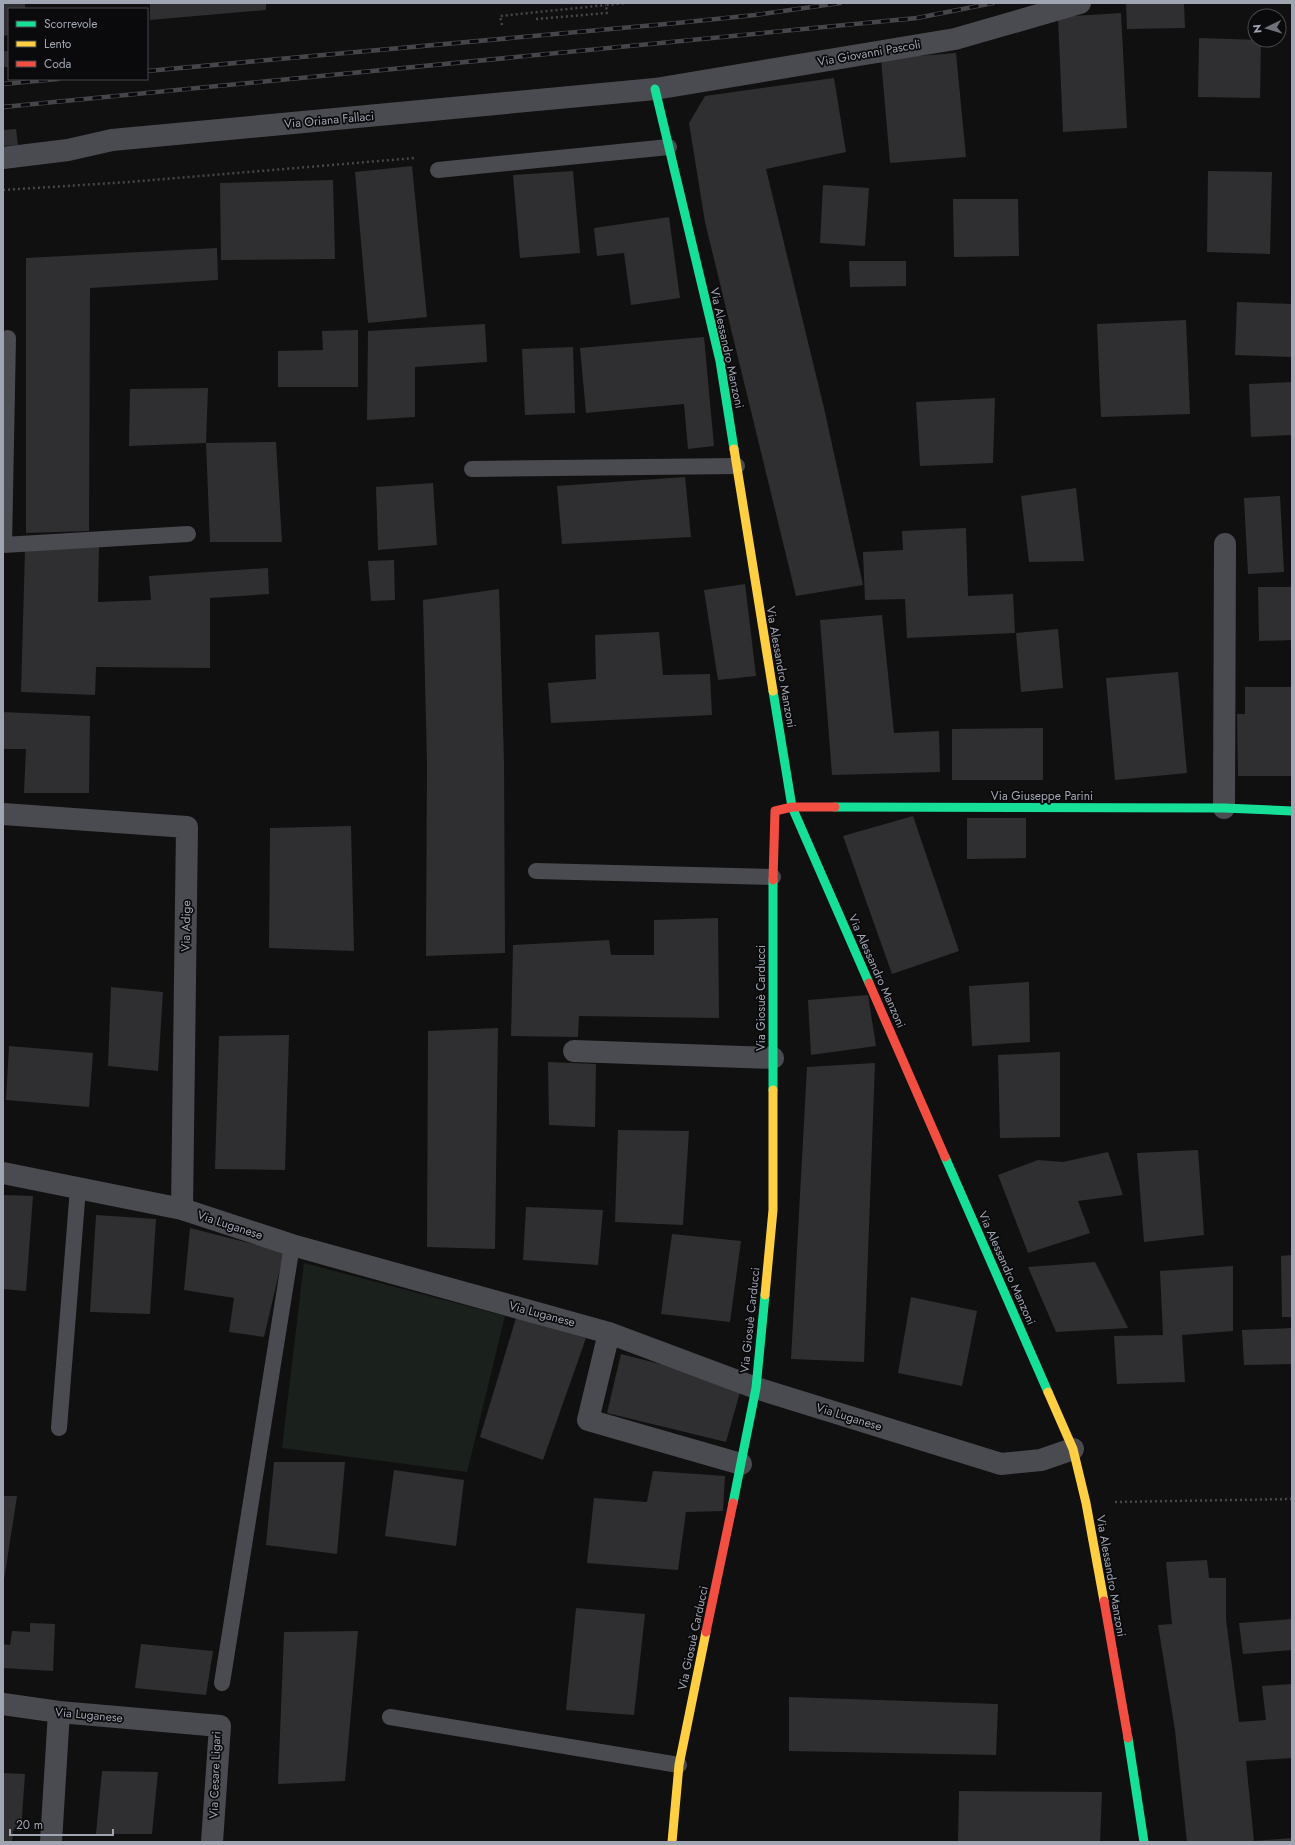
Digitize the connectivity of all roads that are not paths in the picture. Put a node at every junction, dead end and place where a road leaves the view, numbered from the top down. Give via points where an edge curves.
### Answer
1 (1080, 3) edge
2 (655, 89) junction
3 (669, 147) junction
4 (3, 158) edge
5 (438, 170) dead end
6 (8, 338) dead end
7 (5, 396) edge
8 (737, 466) junction
9 (472, 469) dead end
10 (188, 534) dead end
11 (1225, 544) dead end
12 (3, 545) edge
13 (792, 807) junction
14 (1224, 808) junction
15 (1292, 810) edge
16 (3, 814) edge
17 (536, 871) dead end
18 (773, 877) junction
19 (574, 1051) dead end
20 (773, 1058) junction
21 (3, 1174) edge
22 (78, 1188) junction
23 (182, 1209) junction
24 (292, 1245) junction
25 (609, 1333) junction
26 (756, 1388) junction
27 (58, 1428) dead end
28 (1073, 1449) junction
29 (741, 1464) junction
30 (222, 1683) dead end
31 (3, 1704) edge
32 (59, 1712) junction
33 (390, 1717) dead end
34 (174, 1722) joint
35 (679, 1765) junction
36 (51, 1842) edge
37 (212, 1842) edge
38 (672, 1842) edge
39 (1144, 1842) edge

1 - 2 street, Via Giovanni Pascoli via 955,39
2 - 3 street, Via Alessandro Manzoni
2 - 4 street, Via Oriana Fallaci via 112,140 68,150
3 - 5 lane
3 - 8 street, Via Alessandro Manzoni via 720,360
6 - 7 lane
7 - 12 lane
8 - 9 lane
8 - 13 street, Via Alessandro Manzoni
10 - 12 lane
11 - 14 street
13 - 14 street, Via Giuseppe Parini
13 - 18 street, Via Giosuè Carducci via 775,811
13 - 28 street, Via Alessandro Manzoni
14 - 15 street, Via Giuseppe Parini
16 - 23 street, Via Adige via 187,827
17 - 18 lane
18 - 20 street, Via Giosuè Carducci
19 - 20 street
20 - 26 street, Via Giosuè Carducci via 773,1210
21 - 22 street, Via Luganese
22 - 23 street, Via Luganese
22 - 27 lane
23 - 24 street, Via Luganese
24 - 25 street, Via Luganese
24 - 30 lane
25 - 26 street, Via Luganese
25 - 29 street via 588,1420
26 - 28 street, Via Luganese via 1001,1464 1041,1460
26 - 29 street, Via Giosuè Carducci
28 - 39 street, Via Alessandro Manzoni via 1086,1503 1135,1776
29 - 35 street, Via Giosuè Carducci
31 - 32 street, Via Luganese
32 - 34 street, Via Luganese
32 - 36 street
33 - 35 lane
34 - 37 street, Via Cesare Ligari via 220,1726
35 - 38 street, Via Giosuè Carducci

